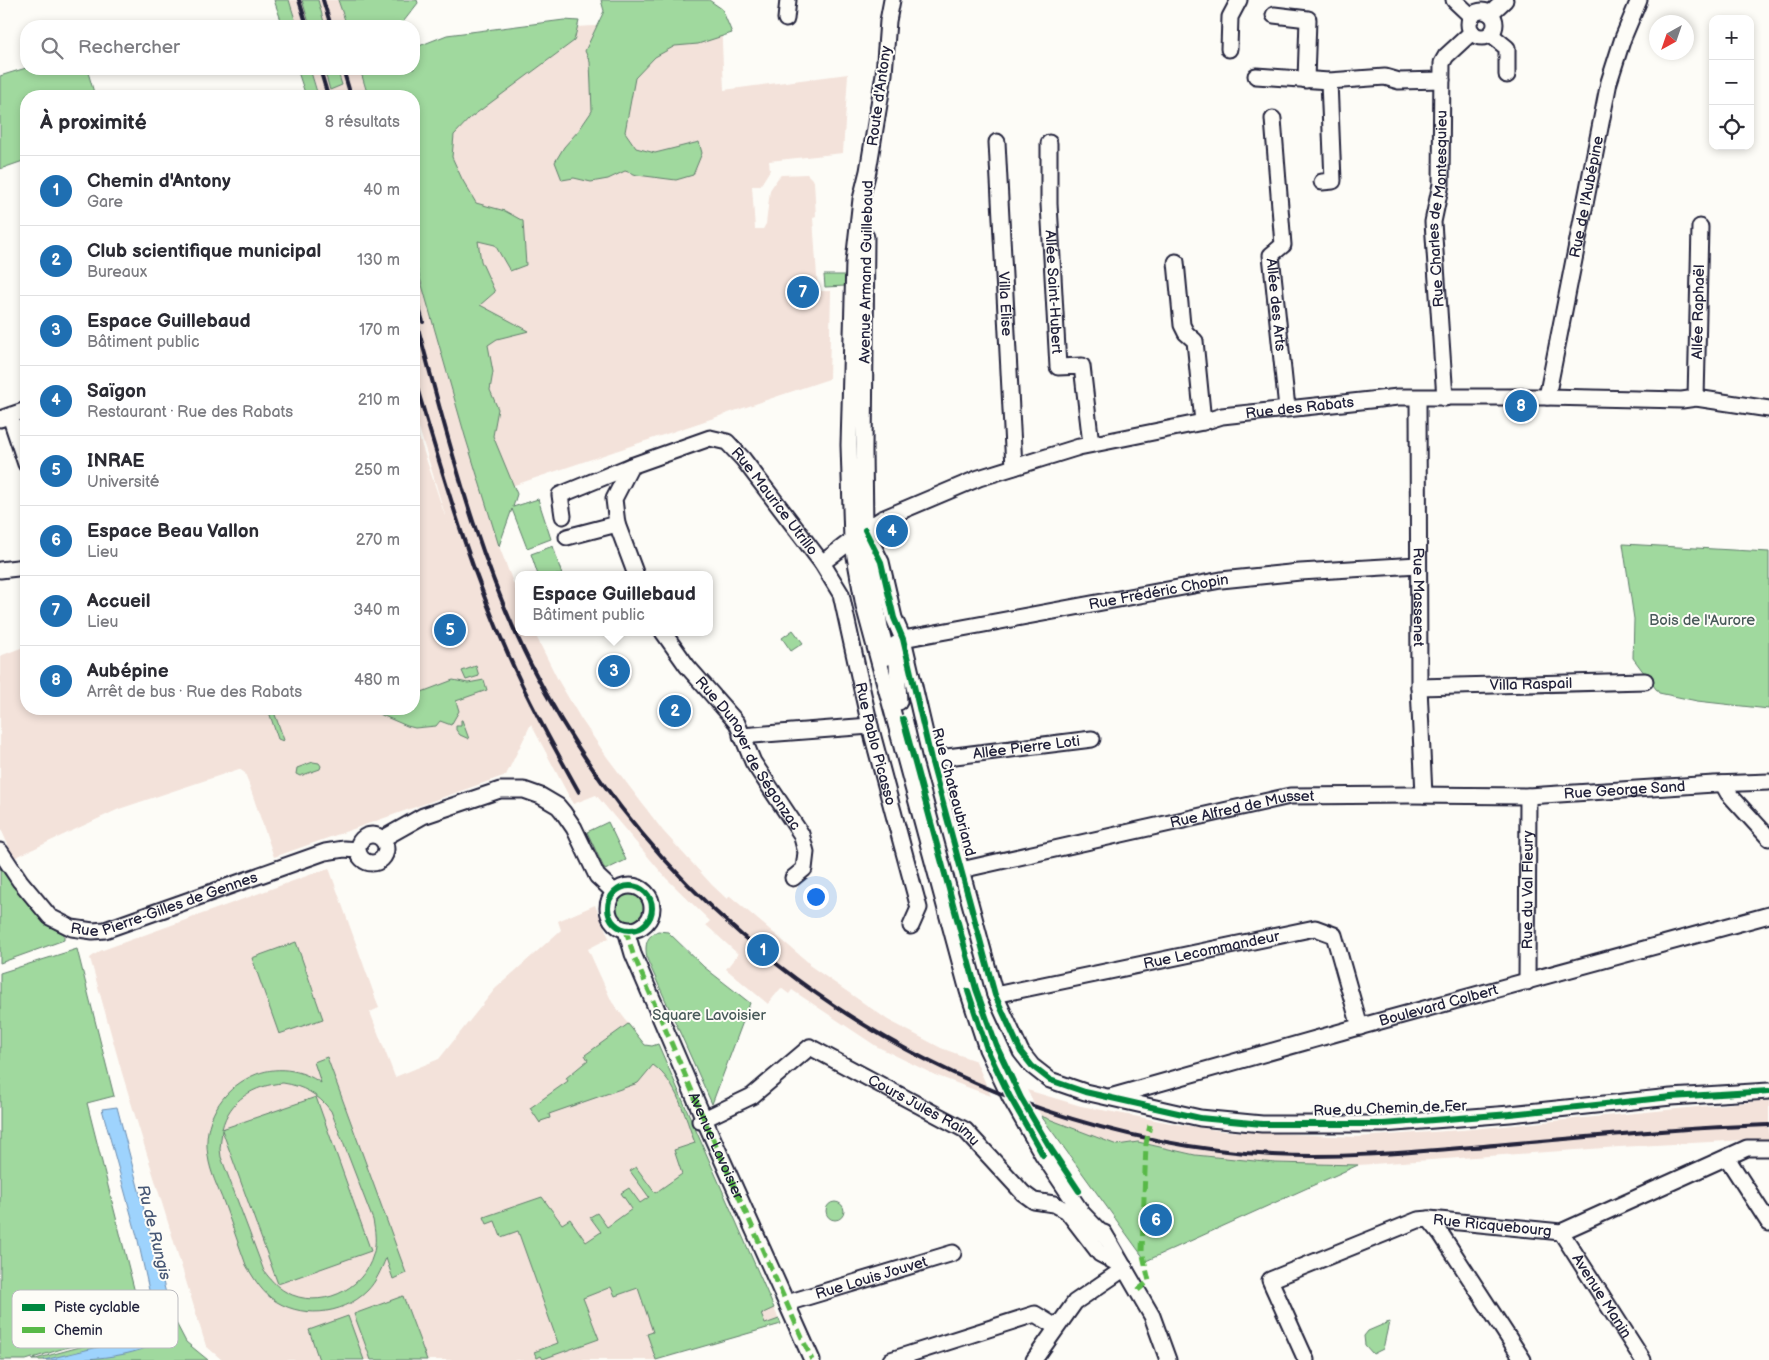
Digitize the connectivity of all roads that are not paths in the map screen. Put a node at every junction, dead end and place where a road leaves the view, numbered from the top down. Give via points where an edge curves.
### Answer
1 (788, 0) edge
2 (883, 0) edge
3 (892, 0) edge
4 (1239, 0) edge
5 (1454, 0) edge
6 (1505, 0) edge
7 (1638, 0) edge
8 (1490, 14) junction
9 (1274, 15) dead end
10 (786, 19) dead end
11 (888, 22) junction
12 (1472, 24) junction
13 (1490, 34) junction
14 (1229, 49) dead end
15 (1507, 75) dead end
16 (1256, 76) dead end
17 (1306, 80) junction
18 (1442, 80) junction
19 (1329, 81) junction
20 (1273, 119) dead end
21 (997, 142) dead end
22 (1049, 143) dead end
23 (868, 171) junction
24 (1322, 182) dead end
25 (1700, 227) dead end
26 (1176, 262) dead end
27 (1547, 397) junction
28 (1418, 398) junction
29 (1445, 398) junction
30 (1696, 398) junction
31 (1287, 408) junction
32 (1769, 409) edge
33 (20, 412) edge
34 (5, 417) edge
35 (1203, 422) junction
36 (1091, 444) junction
37 (20, 451) edge
38 (630, 466) junction
39 (1014, 467) junction
40 (563, 516) dead end
41 (616, 524) junction
42 (865, 530) junction
43 (567, 536) dead end
44 (852, 540) junction
45 (822, 563) junction
46 (1418, 565) junction
47 (20, 568) edge
48 (0, 570) edge
49 (634, 571) edge
50 (894, 618) junction
51 (666, 636) edge
52 (903, 639) junction
53 (1645, 681) dead end
54 (1419, 687) junction
55 (899, 702) junction
56 (870, 726) junction
57 (741, 736) junction
58 (1092, 739) dead end
59 (932, 759) junction
60 (1769, 782) edge
61 (1723, 784) junction
62 (1424, 795) junction
63 (1528, 796) junction
64 (1769, 838) edge
65 (382, 839) junction
66 (358, 850) junction
67 (0, 851) edge
68 (961, 870) junction
69 (793, 878) dead end
70 (614, 892) junction
71 (1769, 915) edge
72 (911, 926) dead end
73 (626, 930) junction
74 (1527, 982) junction
75 (995, 995) junction
76 (1360, 1027) junction
77 (1025, 1057) joint
78 (1769, 1091) edge
79 (1110, 1097) junction
80 (702, 1120) junction
81 (1769, 1148) edge
82 (1727, 1158) junction
83 (1429, 1219) junction
84 (1769, 1223) edge
85 (1561, 1232) junction
86 (1108, 1240) junction
87 (953, 1252) dead end
88 (1125, 1268) junction
89 (787, 1303) junction
90 (1056, 1327) junction
91 (812, 1360) edge
92 (891, 1360) edge
93 (1034, 1360) edge
94 (1168, 1360) edge
95 (1306, 1360) edge
96 (1523, 1360) edge
97 (1643, 1360) edge

1 - 10 street
2 - 11 street, Route d'Antony
3 - 11 street, Route d'Antony
4 - 14 street via 1230,17
5 - 12 street
6 - 8 street
7 - 27 street, Rue de l'Aubépine via 1609,82
8 - 12 street via 1482,11 1474,14
8 - 13 street via 1495,24
9 - 17 street via 1308,19
11 - 23 street, Route d'Antony via 884,74
12 - 13 street via 1479,36
12 - 18 street, Rue Charles de Montesquieu via 1442,63
13 - 15 street via 1507,48
16 - 17 street
17 - 19 street
18 - 19 street via 1400,82 1385,76
18 - 29 street, Rue Charles de Montesquieu via 1441,184 1433,222
19 - 24 street via 1333,181
20 - 31 street, Allée des Arts via 1283,245 1271,255
21 - 39 street, Villa Élise
22 - 36 street, Allée Saint-Hubert via 1058,367 1082,366
23 - 42 street, Avenue Armand Guillebaud via 870,188 864,287
23 - 44 street, Avenue Armand Guillebaud via 861,199 854,262 849,444
25 - 30 street, Allée Raphaël
26 - 35 street via 1182,325 1195,341
27 - 29 street, Rue des Rabats
27 - 30 street, Rue des Rabats
28 - 29 street, Rue des Rabats
28 - 31 street, Rue des Rabats via 1398,397
28 - 46 street, Rue Massenet
30 - 32 street, Rue des Rabats
31 - 35 street, Rue des Rabats via 1222,416
33 - 34 street
34 - 37 street
35 - 36 street, Rue des Rabats
36 - 39 street, Rue des Rabats
38 - 40 street, Rue Maurice Utrillo via 560,495
38 - 41 street via 614,499
38 - 45 street, Rue Maurice Utrillo via 710,438 728,442
39 - 42 street, Rue des Rabats via 960,485
41 - 43 street
41 - 49 street
42 - 44 street, Rue des Rabats
42 - 50 street, Rue Chateaubriand via 881,562
42 - 55 street, Avenue Armand Guillebaud via 880,627
44 - 45 street, Rue Maurice Utrillo
44 - 86 street, Avenue Armand Guillebaud via 864,606 881,671 968,991 987,1049 1043,1155 1082,1213
45 - 56 street, Rue Pablo Picasso via 841,594
46 - 52 street, Rue Frédéric Chopin via 1221,580
46 - 54 street, Rue Massenet
47 - 48 street
50 - 52 street, Rue Chateaubriand
50 - 55 street
51 - 57 street, Rue Dunoyer de Ségonzac via 687,666 737,723
52 - 59 street, Rue Chateaubriand
53 - 54 street, Villa Raspail
54 - 62 street, Rue Massenet
55 - 86 street, Avenue Armand Guillebaud via 976,989 996,1045 1020,1098 1090,1206
56 - 57 street
56 - 72 street, Rue Pablo Picasso via 919,908
57 - 69 street, Rue Dunoyer de Ségonzac via 753,762 804,842 804,869
58 - 59 street, Allée Pierre Loti
59 - 68 street, Rue Chateaubriand
60 - 61 street, Rue George Sand
61 - 63 street, Rue George Sand
61 - 64 street
62 - 63 street, Rue Alfred de Musset
62 - 68 street, Rue Alfred de Musset via 1290,796
63 - 74 street, Rue du Val Fleury
65 - 66 street via 373,835 364,837
65 - 66 street via 385,853 375,862 366,861
65 - 70 street via 424,816 500,790 524,790 549,800 563,812 572,823 597,876
66 - 67 street, Rue Pierre-Gilles de Gennes via 325,852 104,930 93,931 72,928 50,916
68 - 75 street, Rue Chateaubriand
70 - 73 street via 609,899 608,914 617,926
70 - 73 street via 631,885 644,890 651,900 652,913 646,924 635,930
71 - 74 street, Boulevard Colbert
73 - 80 street, Avenue Lavoisier
74 - 76 street, Boulevard Colbert
75 - 76 street, Rue Lecommandeur via 1315,928 1334,935
75 - 77 street, Rue Chateaubriand
76 - 79 street, Boulevard Colbert
77 - 79 street, Rue du Chemin de Fer via 1050,1080
78 - 79 street, Rue du Chemin de Fer via 1384,1124 1262,1124 1209,1119
80 - 88 street, Cours Jules Raimu via 752,1096 810,1047 965,1130 1023,1193 1034,1201 1054,1204 1067,1211 1100,1254
80 - 89 street, Avenue Lavoisier
81 - 82 street, Rue Ricquebourg via 1747,1148
82 - 84 street
82 - 85 street, Rue Ricquebourg
83 - 85 street, Rue Ricquebourg
83 - 95 street, Rue Ricquebourg via 1418,1220 1270,1280
83 - 96 street
85 - 97 street, Avenue Manin
86 - 88 street, Avenue Armand Guillebaud
87 - 89 street, Rue Louis Jouvet
88 - 90 street via 1075,1302
88 - 94 street, Avenue Armand Guillebaud via 1152,1316
89 - 91 street, Avenue Lavoisier
90 - 92 street via 1034,1314
90 - 93 street

